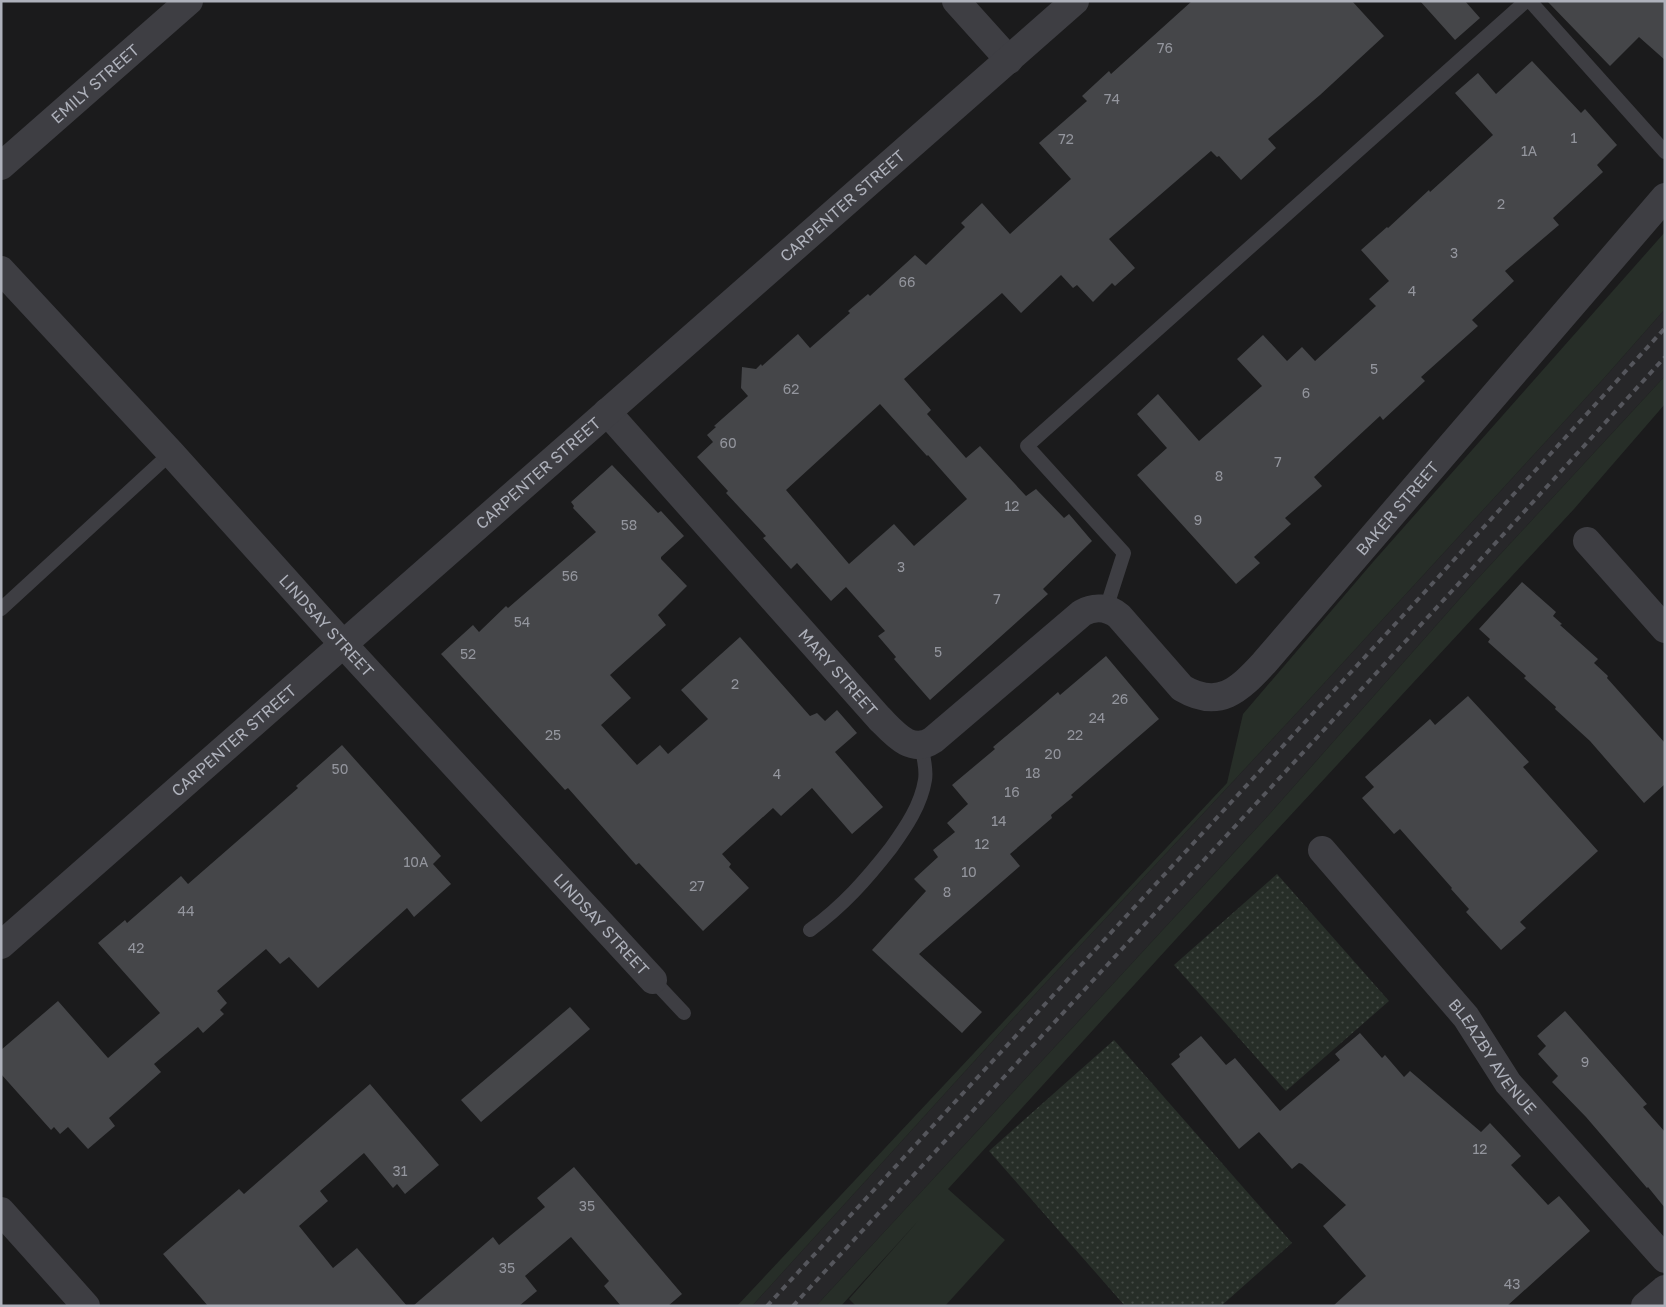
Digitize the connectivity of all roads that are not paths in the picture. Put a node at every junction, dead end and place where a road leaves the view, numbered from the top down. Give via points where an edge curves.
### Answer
1 (189, 1) edge
2 (956, 1) edge
3 (1075, 1) edge
4 (1526, 1) edge
5 (1530, 1) edge
6 (1009, 60) junction
7 (1665, 152) edge
8 (1, 166) edge
9 (1665, 197) edge
10 (1, 270) edge
11 (607, 412) junction
12 (171, 453) junction
13 (1587, 540) dead end
14 (1, 609) edge
15 (1106, 609) junction
16 (1665, 629) edge
17 (343, 644) junction
18 (921, 745) junction
19 (1322, 850) dead end
20 (810, 930) dead end
21 (1, 945) edge
22 (653, 980) joint
23 (684, 1013) dead end
24 (1, 1211) edge
25 (1665, 1259) edge
26 (1665, 1289) edge
27 (86, 1306) edge
28 (1645, 1306) edge

1 - 8 street, EMILY STREET
2 - 6 street
3 - 6 street, CARPENTER STREET
4 - 15 lane via 1027,446 1124,553
5 - 7 lane
6 - 11 street, CARPENTER STREET
9 - 15 street, BAKER STREET via 1245,683 1218,697 1194,695 1182,688 1119,616
10 - 12 street, LINDSAY STREET
11 - 17 street, CARPENTER STREET
11 - 18 street, MARY STREET via 880,718 902,741
12 - 14 lane
12 - 17 street, LINDSAY STREET
13 - 16 street
15 - 18 street via 1082,613 947,729
17 - 21 street, CARPENTER STREET
17 - 22 street, LINDSAY STREET
18 - 20 lane via 925,781 910,820 868,877 833,913
19 - 25 street, BLEAZBY AVENUE via 1466,1017 1508,1083
22 - 23 lane
24 - 27 street
26 - 28 street

